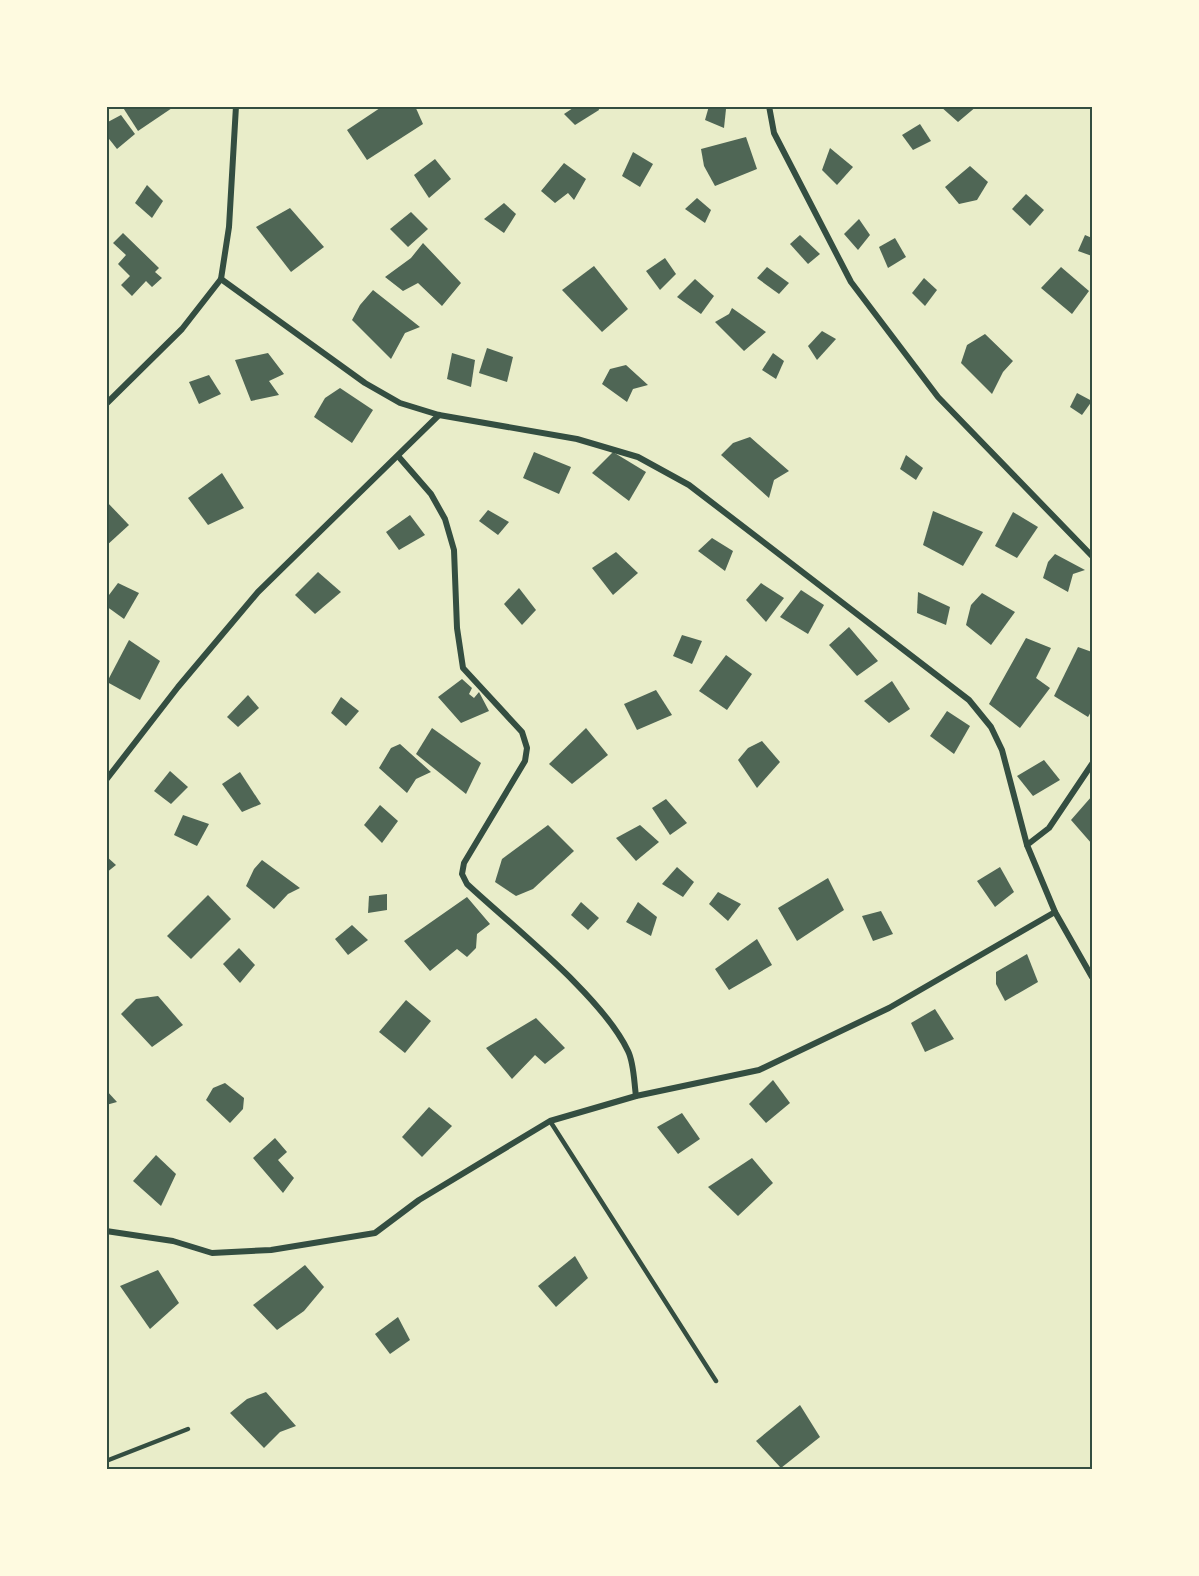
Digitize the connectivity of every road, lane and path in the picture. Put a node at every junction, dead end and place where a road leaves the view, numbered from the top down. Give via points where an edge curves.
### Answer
1 (236, 106) edge
2 (769, 106) edge
3 (220, 279) junction
4 (106, 404) edge
5 (439, 415) junction
6 (398, 456) junction
7 (1092, 556) edge
8 (1092, 764) edge
9 (106, 780) edge
10 (1026, 845) junction
11 (1055, 912) junction
12 (1092, 977) edge
13 (636, 1096) junction
14 (550, 1121) junction
15 (106, 1231) edge
16 (716, 1381) dead end
17 (188, 1429) dead end
18 (106, 1461) edge

1 - 3 street via 229,227
2 - 7 street via 774,133 851,282 938,397
3 - 4 street via 182,329
3 - 5 street via 365,383 400,403
5 - 6 street
5 - 10 street via 577,439 638,457 689,485 969,700 991,727 1002,750
6 - 9 street via 258,592
6 - 13 street via 431,494 446,519 453,550 456,628 463,668 522,732 527,748 525,761 464,863 462,874 467,884 568,977 612,1025 630,1053
8 - 10 street via 1049,828
10 - 11 street
11 - 12 street
11 - 13 street via 889,1008 759,1070
13 - 14 street
14 - 15 street via 419,1200 375,1233 271,1250 212,1253 173,1241
14 - 16 lane
17 - 18 lane

